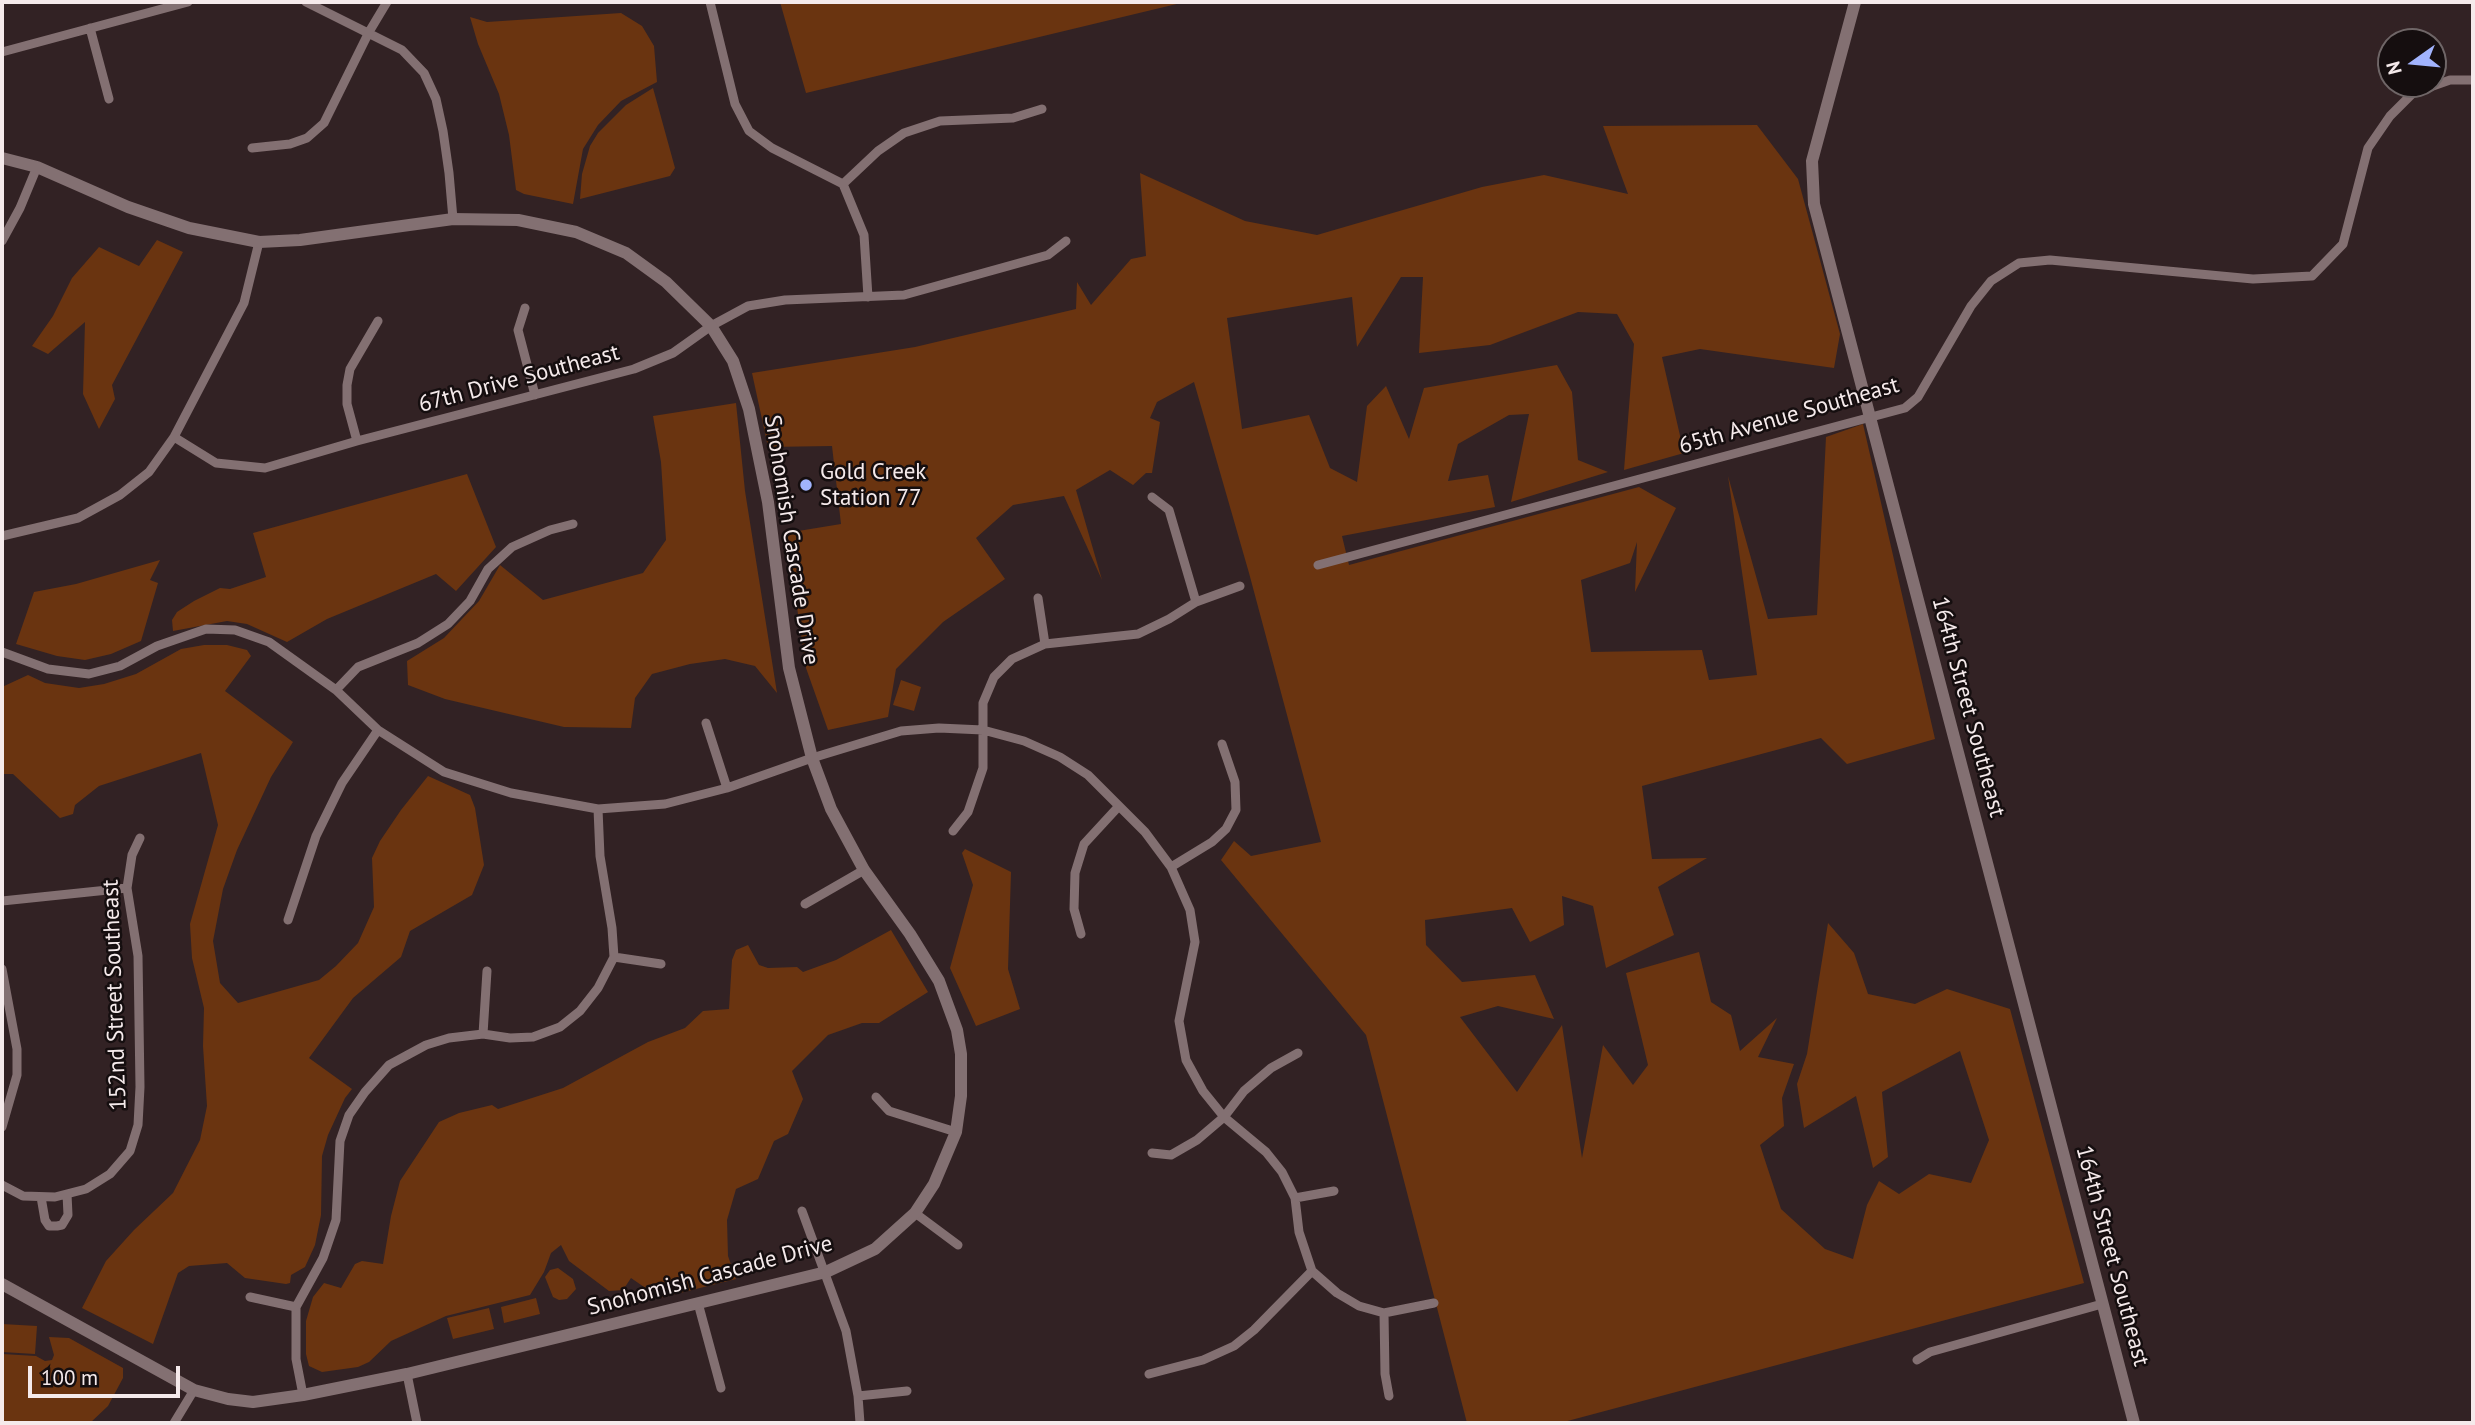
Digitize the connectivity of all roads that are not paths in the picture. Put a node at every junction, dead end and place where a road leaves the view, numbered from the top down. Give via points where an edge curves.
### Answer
1 (188, 2) edge
2 (306, 2) edge
3 (387, 2) edge
4 (710, 2) edge
5 (1855, 2) edge
6 (90, 28) junction
7 (369, 32) junction
8 (2, 52) edge
9 (2473, 80) edge
10 (109, 99) dead end
11 (1042, 110) dead end
12 (252, 148) dead end
13 (2, 158) edge
14 (37, 167) junction
15 (843, 184) junction
16 (453, 219) junction
17 (2, 241) edge
18 (1066, 241) dead end
19 (259, 242) junction
20 (868, 297) junction
21 (525, 308) dead end
22 (378, 321) dead end
23 (711, 326) junction
24 (535, 395) junction
25 (1868, 416) junction
26 (174, 437) junction
27 (357, 441) junction
28 (1152, 497) dead end
29 (573, 524) dead end
30 (2, 536) edge
31 (1318, 565) dead end
32 (1240, 586) dead end
33 (1038, 598) dead end
34 (1196, 602) junction
35 (1045, 644) junction
36 (2, 652) edge
37 (336, 690) junction
38 (706, 723) dead end
39 (378, 730) junction
40 (983, 730) junction
41 (1222, 744) dead end
42 (812, 758) junction
43 (727, 788) junction
44 (1119, 806) junction
45 (597, 808) junction
46 (953, 831) dead end
47 (140, 838) dead end
48 (1171, 867) junction
49 (864, 870) junction
50 (127, 888) junction
51 (2, 901) edge
52 (805, 904) dead end
53 (288, 920) dead end
54 (1081, 934) dead end
55 (614, 957) junction
56 (661, 964) dead end
57 (2, 969) edge
58 (487, 971) dead end
59 (484, 1034) junction
60 (1298, 1053) dead end
61 (876, 1097) dead end
62 (1224, 1117) junction
63 (2, 1126) edge
64 (956, 1132) junction
65 (1152, 1153) dead end
66 (2, 1185) edge
67 (1334, 1191) dead end
68 (67, 1194) junction
69 (41, 1197) junction
70 (1295, 1198) junction
71 (802, 1211) dead end
72 (915, 1213) junction
73 (958, 1245) dead end
74 (1312, 1271) junction
75 (825, 1272) junction
76 (2, 1284) edge
77 (250, 1297) dead end
78 (698, 1303) junction
79 (1434, 1304) dead end
80 (2102, 1304) junction
81 (296, 1307) junction
82 (1384, 1313) junction
83 (1917, 1360) dead end
84 (407, 1374) junction
85 (1149, 1374) dead end
86 (721, 1388) dead end
87 (194, 1390) junction
88 (907, 1391) dead end
89 (303, 1395) junction
90 (858, 1396) junction
91 (1389, 1396) dead end
92 (174, 1423) edge
93 (417, 1423) edge
94 (860, 1423) edge
95 (2134, 1423) edge

1 - 6 street
2 - 7 street
3 - 7 street
4 - 15 street via 736,104 749,131 772,148
5 - 25 street, 164th Street Southeast via 1812,161 1814,204
6 - 8 street
6 - 10 street
7 - 12 street via 324,123 307,138 290,144
7 - 16 street via 402,50 424,73 436,99
9 - 25 street, 65th Avenue Southeast via 2450,80 2413,93 2390,116 2368,148 2343,244 2312,276 2253,279 2050,260 2019,264 1991,281 1971,306 1918,397 1905,408
11 - 15 street via 1013,118 940,121 904,133
13 - 14 street, Snohomish Cascade Drive
14 - 17 street
14 - 19 street, Snohomish Cascade Drive via 189,228
15 - 20 street via 864,235
16 - 19 street, Snohomish Cascade Drive
16 - 23 street, Snohomish Cascade Drive via 518,220 576,232 626,253 666,282
18 - 20 street, 67th Drive Southeast via 1048,255 904,295
19 - 26 street via 244,303
20 - 23 street, 67th Drive Southeast via 766,301
21 - 24 street via 518,330
22 - 27 street via 350,369 347,385
23 - 24 street, 67th Drive Southeast via 673,353 634,369
23 - 42 street, Snohomish Cascade Drive via 733,360 749,409 768,502 789,667
24 - 27 street, 67th Drive Southeast
25 - 31 street, 65th Avenue Southeast
25 - 80 street, 164th Street Southeast
26 - 27 street, 67th Drive Southeast via 216,464 265,468
26 - 30 street via 149,472 120,495 78,519
28 - 34 street via 1169,510
29 - 37 street via 512,547 488,569 470,601 448,624 418,643 358,667
32 - 34 street
33 - 35 street
34 - 35 street via 1138,634
35 - 40 street via 1012,659 995,677 983,703
36 - 37 street via 48,669 89,674 120,666 157,646 206,629 235,630 269,642
37 - 39 street
38 - 43 street
39 - 45 street via 444,772 511,793
39 - 53 street via 342,783 316,836
40 - 42 street via 901,731
40 - 44 street via 1060,757 1088,775
40 - 46 street via 983,768 968,812
41 - 48 street via 1235,782 1236,810 1212,842
42 - 43 street
42 - 49 street, Snohomish Cascade Drive via 831,809
43 - 45 street via 665,804
44 - 48 street
44 - 54 street via 1084,844 1075,873 1074,909
45 - 55 street
47 - 50 street, 152nd Street Southeast
48 - 62 street via 1190,910 1195,942 1179,1021 1186,1060
49 - 52 street
49 - 64 street, Snohomish Cascade Drive via 925,957 950,1006 961,1054
50 - 51 street
50 - 68 street, 152nd Street Southeast via 138,956 138,1125 130,1151 110,1174
55 - 56 street
55 - 59 street via 598,988 560,1027 533,1037
57 - 63 street via 17,1049 17,1075
58 - 59 street
59 - 81 street via 426,1045 389,1065 349,1115 340,1141 336,1220 323,1258
60 - 62 street via 1244,1091
61 - 64 street via 889,1111
62 - 65 street via 1171,1155
62 - 70 street via 1266,1152
64 - 72 street, Snohomish Cascade Drive via 934,1184
66 - 69 street via 23,1196
67 - 70 street
68 - 69 street
68 - 69 street via 66,1221 57,1226 49,1226 45,1220
70 - 74 street via 1299,1232
71 - 75 street
72 - 73 street
72 - 75 street, Snohomish Cascade Drive via 874,1249
74 - 82 street via 1359,1306
74 - 85 street via 1234,1346 1203,1360
75 - 78 street, Snohomish Cascade Drive
75 - 90 street via 846,1331
76 - 87 street, Snohomish Cascade Drive
77 - 81 street
78 - 84 street, Snohomish Cascade Drive
78 - 86 street
79 - 82 street
80 - 83 street via 1930,1352
80 - 95 street, 164th Street Southeast
81 - 89 street via 296,1359
82 - 91 street
84 - 89 street, Snohomish Cascade Drive
84 - 93 street
87 - 89 street, Snohomish Cascade Drive via 253,1402
87 - 92 street
88 - 90 street
90 - 94 street

